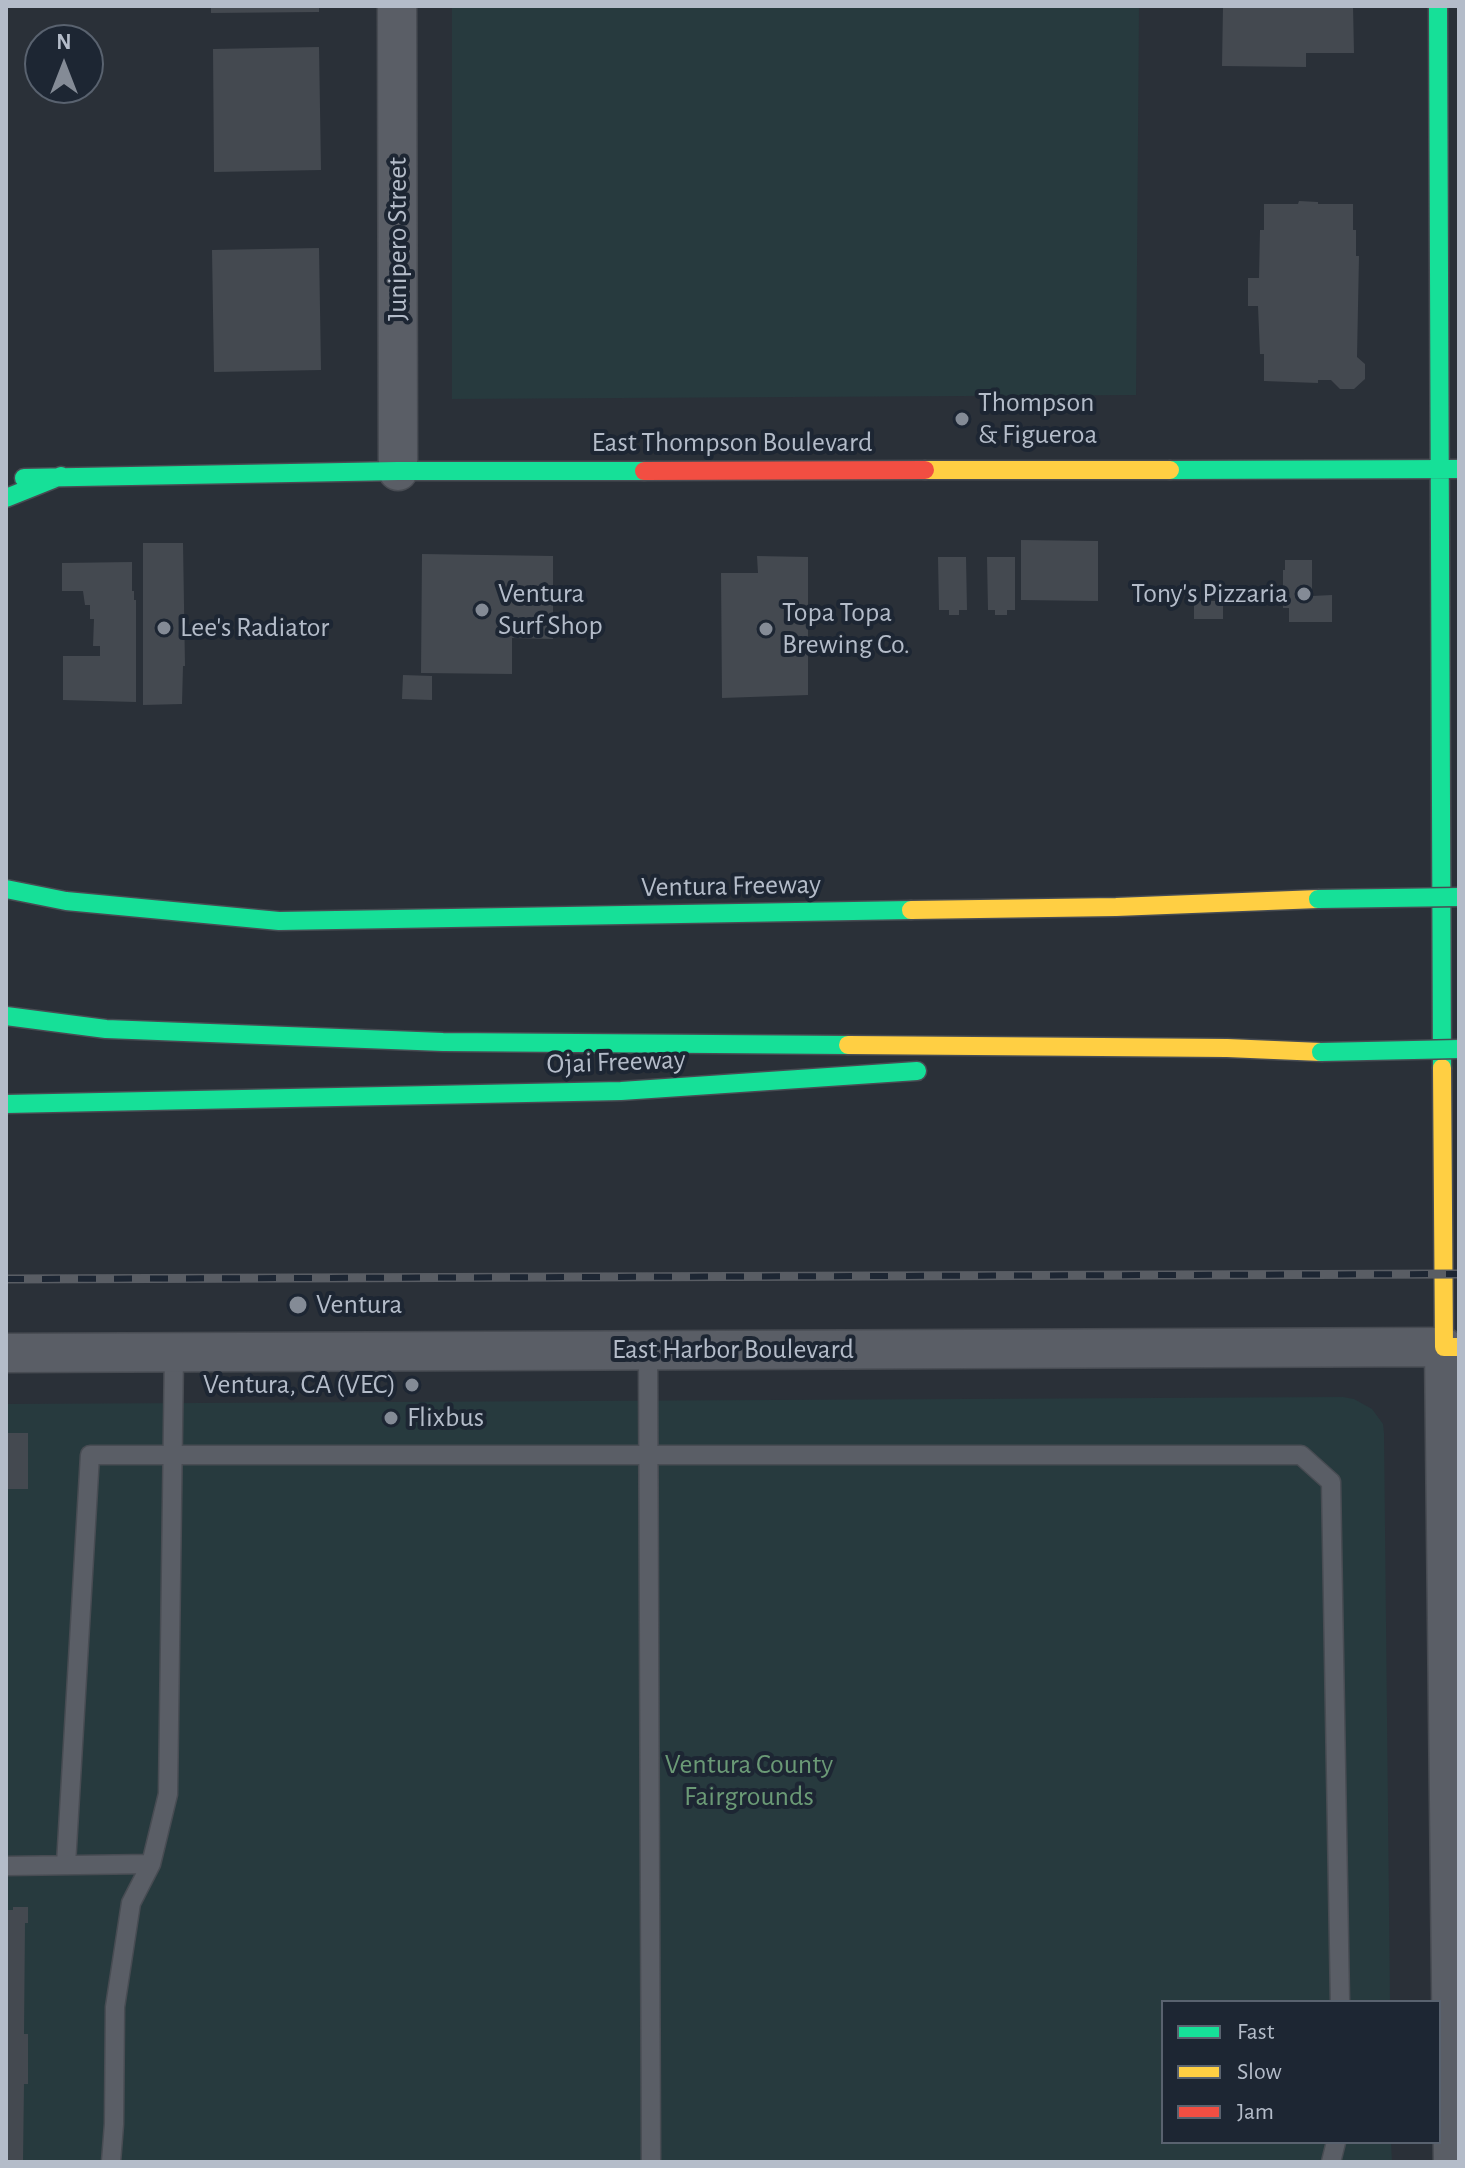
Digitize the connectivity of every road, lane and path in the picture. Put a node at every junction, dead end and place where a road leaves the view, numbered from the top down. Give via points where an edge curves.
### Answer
1 (397, 6) edge
2 (1438, 6) edge
3 (1450, 469) edge
4 (398, 471) junction
5 (61, 476) junction
6 (6, 478) edge
7 (6, 498) edge
8 (1450, 719) edge
9 (6, 889) edge
10 (1459, 897) edge
11 (6, 1016) edge
12 (1227, 1048) junction
13 (1459, 1049) edge
14 (1009, 1064) dead end
15 (931, 1070) dead end
16 (6, 1104) edge
17 (1452, 1347) edge
18 (648, 1351) junction
19 (6, 1353) edge
20 (174, 1353) junction
21 (173, 1453) junction
22 (648, 1453) junction
23 (66, 1864) junction
24 (151, 1864) junction
25 (6, 1866) edge
26 (1340, 2000) edge
27 (111, 2162) edge
28 (651, 2162) edge
29 (1453, 2162) edge

1 - 4 street, Junipero Street
2 - 3 main road
3 - 4 main road, East Thompson Boulevard
3 - 8 main road
4 - 5 main road, East Thompson Boulevard
5 - 6 main road, East Thompson Boulevard
5 - 7 main road
8 - 17 main road
9 - 10 main road, Ventura Freeway, bridge via 66,901 279,921
11 - 12 main road via 106,1029 443,1042
12 - 13 main road, bridge
12 - 14 main road
15 - 16 main road, Ojai Freeway via 621,1091
17 - 18 street, East Harbor Boulevard
17 - 29 street
18 - 20 street, East Harbor Boulevard
18 - 22 lane
19 - 20 street, East Harbor Boulevard
20 - 21 lane
21 - 22 lane
21 - 23 lane via 90,1455
21 - 24 lane via 168,1794
22 - 26 lane via 1301,1455 1331,1482
22 - 28 lane
23 - 24 lane
23 - 25 lane
24 - 27 lane via 131,1903 115,2007

